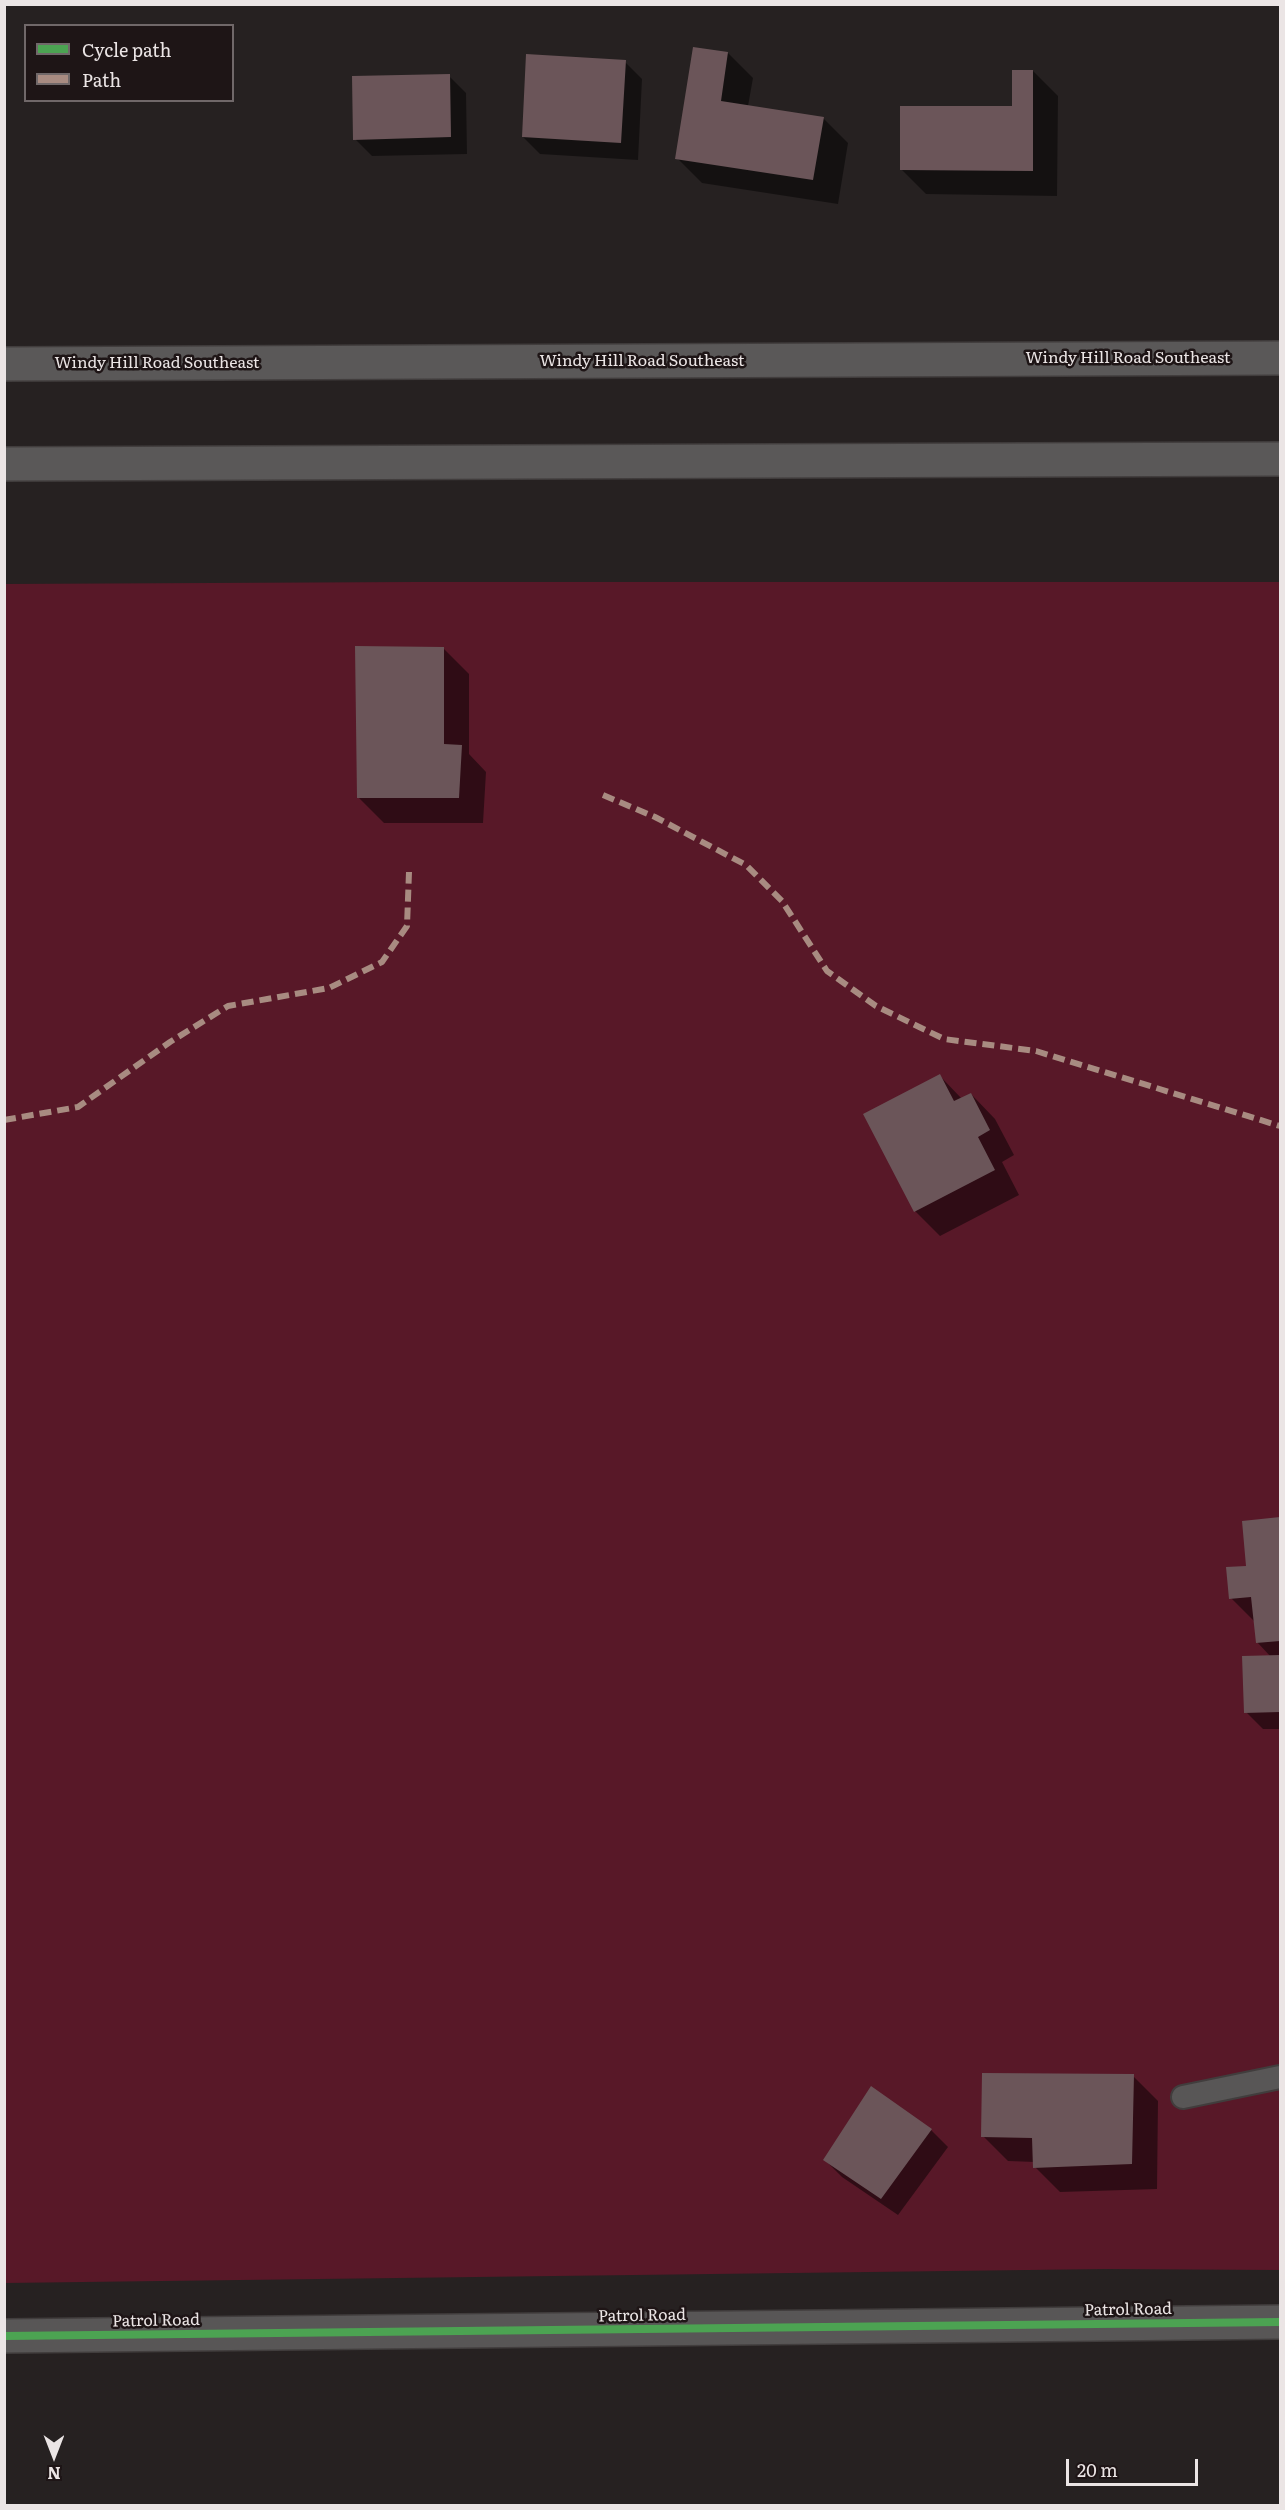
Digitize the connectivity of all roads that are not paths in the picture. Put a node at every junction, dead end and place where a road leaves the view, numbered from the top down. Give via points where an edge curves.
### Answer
1 (1281, 358) edge
2 (4, 364) edge
3 (1281, 459) edge
4 (4, 464) edge
5 (1281, 2077) edge
6 (1182, 2097) dead end
7 (1281, 2322) edge
8 (4, 2336) edge

1 - 2 main road, Windy Hill Road Southeast
3 - 4 main road
5 - 6 lane
7 - 8 street, Patrol Road

